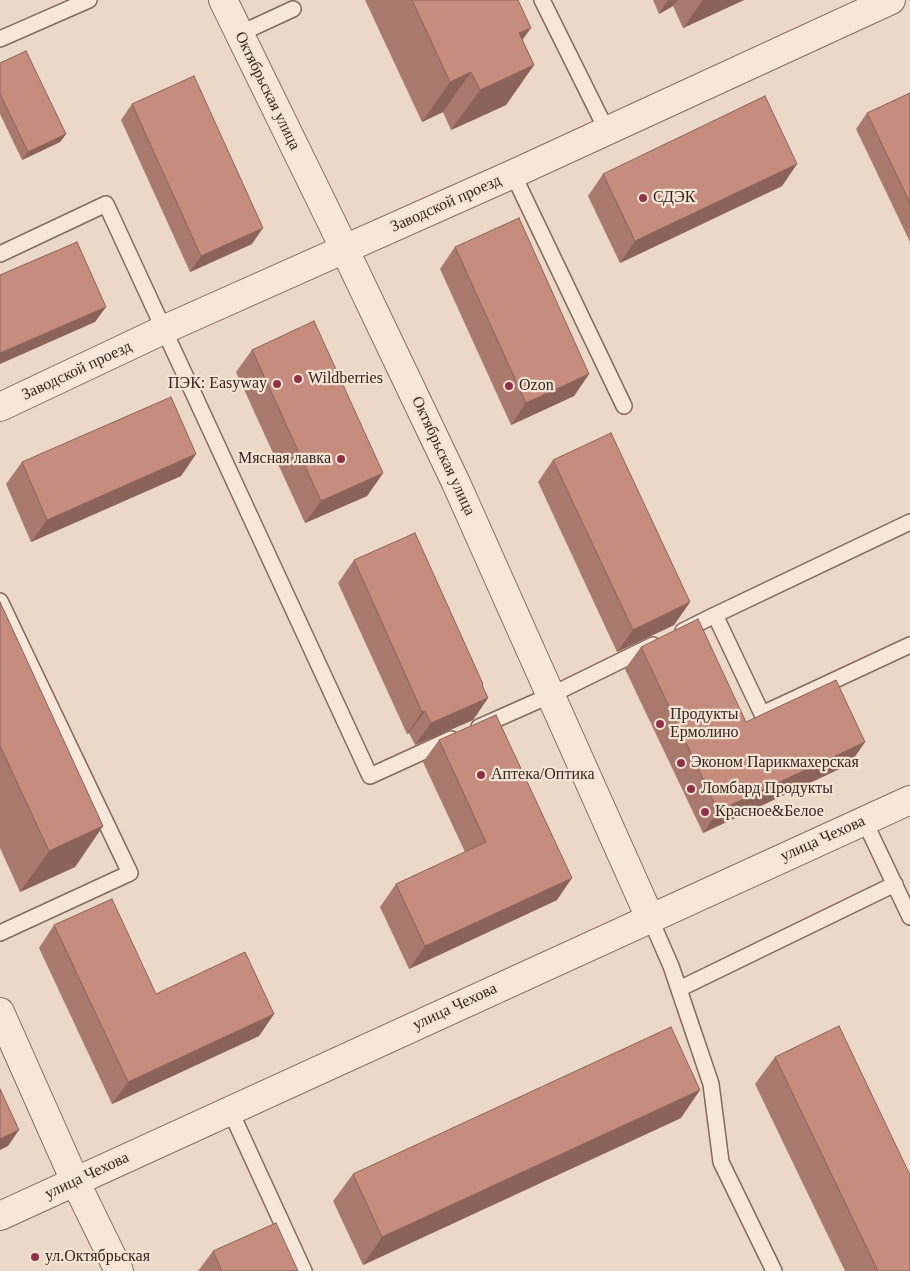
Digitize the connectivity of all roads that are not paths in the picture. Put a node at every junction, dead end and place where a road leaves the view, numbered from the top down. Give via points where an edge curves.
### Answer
1 (89, 0) edge
2 (223, 0) edge
3 (542, 0) edge
4 (891, 0) edge
5 (293, 9) dead end
6 (239, 34) junction
7 (0, 39) edge
8 (607, 131) junction
9 (513, 174) junction
10 (345, 250) junction
11 (0, 254) edge
12 (163, 330) junction
13 (624, 406) dead end
14 (0, 407) edge
15 (910, 522) edge
16 (0, 601) edge
17 (715, 615) junction
18 (910, 645) edge
19 (551, 695) junction
20 (910, 800) edge
21 (864, 820) junction
22 (895, 884) junction
23 (910, 917) edge
24 (650, 918) junction
25 (0, 933) edge
26 (678, 989) junction
27 (0, 1012) edge
28 (230, 1110) junction
29 (75, 1182) junction
30 (0, 1216) edge
31 (119, 1271) edge
32 (304, 1271) edge
33 (774, 1271) edge

1 - 7 lane
2 - 6 street, Октябрьская улица
3 - 8 lane
4 - 8 street, Заводской проезд
5 - 6 lane
6 - 10 street, Октябрьская улица
8 - 9 street, Заводской проезд
9 - 10 street, Заводской проезд
9 - 13 lane
10 - 12 street, Заводской проезд
10 - 19 street, Октябрьская улица via 456,483
11 - 12 lane via 106,204
12 - 14 street, Заводской проезд
12 - 19 lane via 370,776
15 - 17 lane
16 - 25 lane via 130,873
17 - 18 lane via 762,714
17 - 19 lane
19 - 24 street, Октябрьская улица
20 - 21 street, улица Чехова
21 - 22 lane
21 - 24 street, улица Чехова
22 - 23 lane
22 - 26 lane
24 - 26 lane
24 - 28 street, улица Чехова
26 - 33 lane via 711,1084 721,1162
27 - 29 street
28 - 29 street, улица Чехова
28 - 32 lane
29 - 30 street, улица Чехова
29 - 31 street

